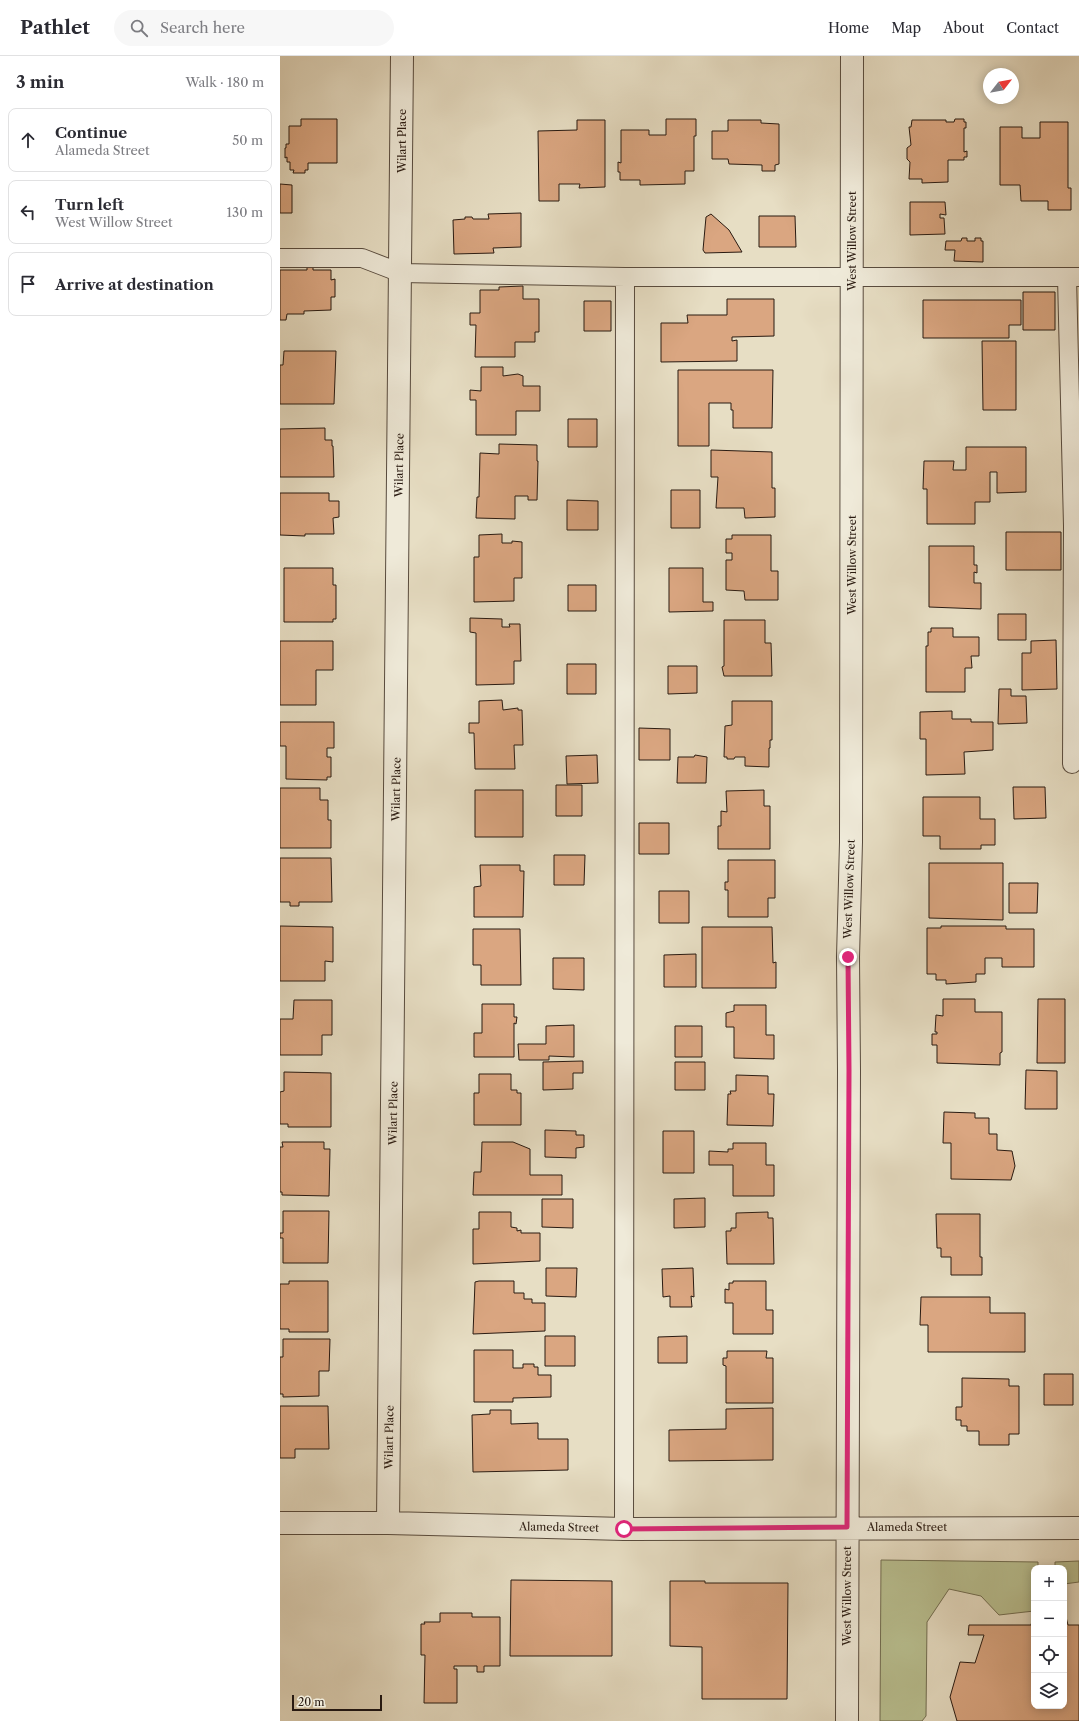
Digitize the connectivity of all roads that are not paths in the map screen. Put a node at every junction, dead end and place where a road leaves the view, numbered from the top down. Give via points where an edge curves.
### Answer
1 (402, 56) edge
2 (852, 56) edge
3 (280, 258) edge
4 (401, 273) junction
5 (625, 276) junction
6 (852, 277) junction
7 (1073, 277) edge
8 (1072, 764) dead end
9 (280, 1523) edge
10 (388, 1523) junction
11 (847, 1527) junction
12 (1079, 1528) edge
13 (624, 1529) junction
14 (847, 1721) edge

1 - 4 street, Wilart Place
2 - 6 street, West Willow Street
3 - 4 lane via 362,258
4 - 5 lane
4 - 10 street, Wilart Place
5 - 6 lane
5 - 13 lane
6 - 7 lane
6 - 11 street, West Willow Street
7 - 8 lane
9 - 10 street, Alameda Street
10 - 13 street, Alameda Street
11 - 12 street, Alameda Street
11 - 13 street, Alameda Street
11 - 14 street, West Willow Street

